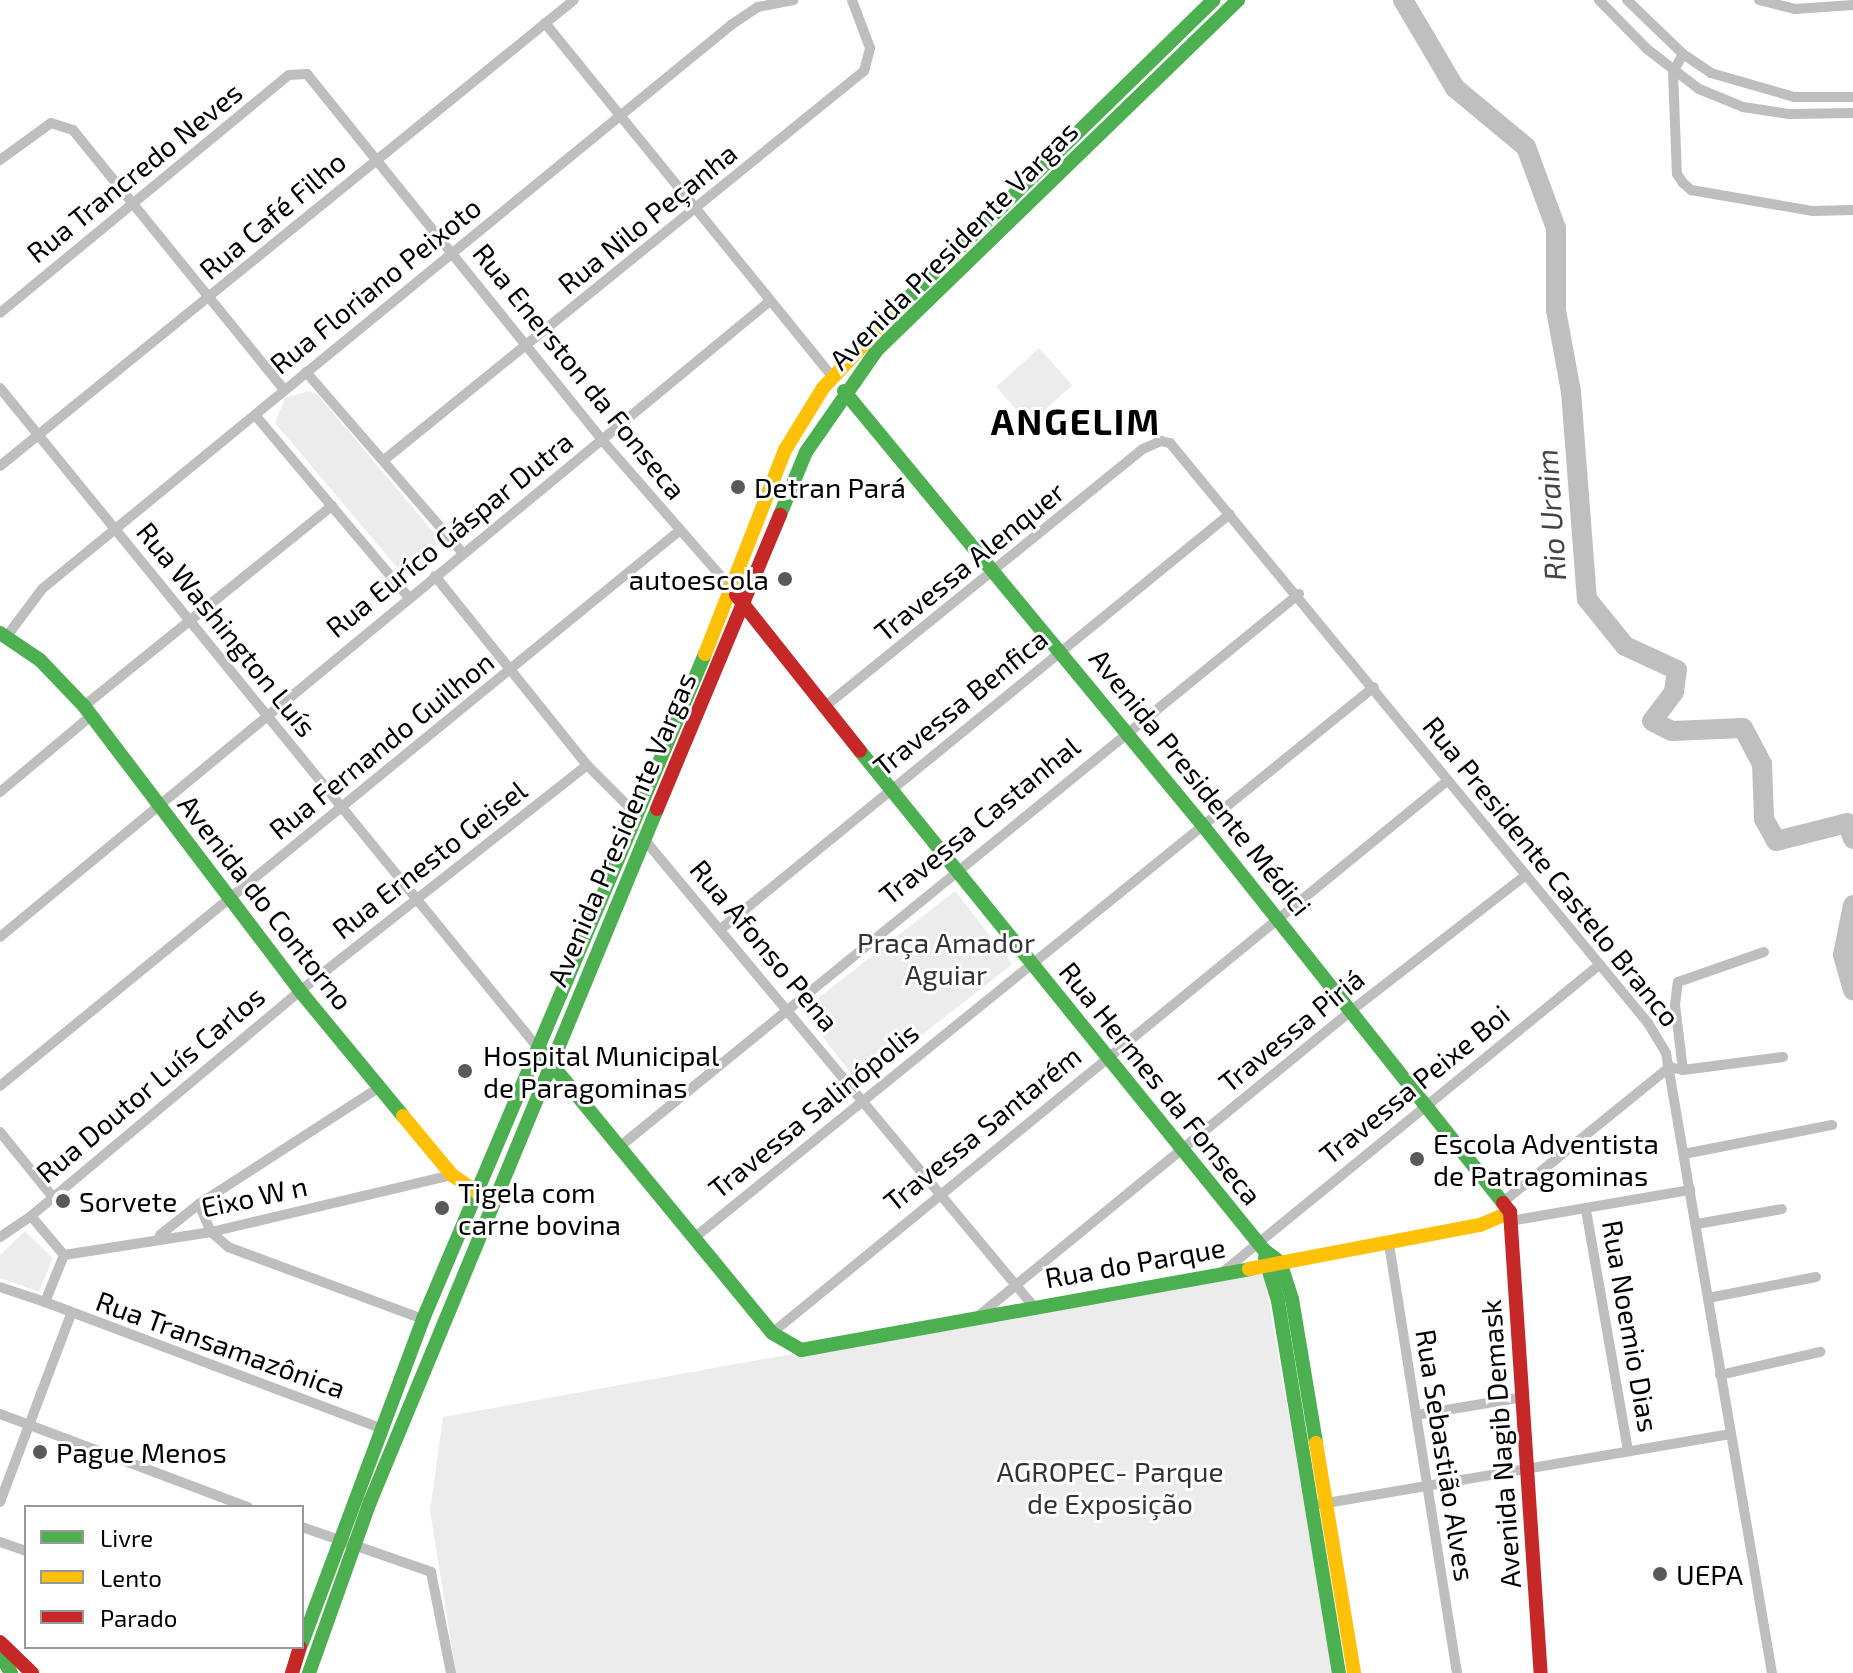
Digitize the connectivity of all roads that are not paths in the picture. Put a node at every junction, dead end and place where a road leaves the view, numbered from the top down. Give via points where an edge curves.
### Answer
1 (574, 0) edge
2 (793, 0) edge
3 (852, 0) edge
4 (1214, 0) edge
5 (1238, 0) edge
6 (1599, 0) edge
7 (1627, 0) edge
8 (1759, 0) edge
9 (1853, 5) edge
10 (545, 23) junction
11 (1683, 54) junction
12 (300, 72) joint
13 (1673, 72) junction
14 (1150, 74) junction
15 (1853, 97) edge
16 (1126, 98) junction
17 (1853, 113) edge
18 (621, 116) junction
19 (0, 160) edge
20 (374, 162) junction
21 (131, 204) junction
22 (696, 209) junction
23 (1853, 210) edge
24 (453, 253) junction
25 (208, 299) junction
26 (770, 301) junction
27 (0, 313) edge
28 (527, 347) junction
29 (306, 372) junction
30 (832, 376) junction
31 (0, 388) edge
32 (284, 390) junction
33 (844, 391) junction
34 (255, 415) junction
35 (38, 435) junction
36 (602, 440) junction
37 (1143, 449) joint
38 (384, 460) junction
39 (0, 466) edge
40 (332, 506) junction
41 (1230, 514) junction
42 (116, 530) junction
43 (679, 531) junction
44 (463, 553) junction
45 (994, 573) junction
46 (435, 576) junction
47 (732, 589) junction
48 (1299, 594) junction
49 (409, 598) junction
50 (745, 605) junction
51 (190, 620) junction
52 (4, 635) edge
53 (1062, 651) junction
54 (513, 670) junction
55 (1374, 687) junction
56 (823, 708) junction
57 (88, 711) junction
58 (266, 715) junction
59 (1125, 735) junction
60 (587, 765) junction
61 (1448, 780) junction
62 (889, 790) junction
63 (0, 792) edge
64 (158, 805) junction
65 (342, 808) junction
66 (636, 814) junction
67 (1204, 827) junction
68 (642, 836) junction
69 (954, 870) junction
70 (1526, 875) junction
71 (418, 899) junction
72 (230, 900) junction
73 (1278, 918) junction
74 (722, 928) junction
75 (0, 937) edge
76 (1764, 952) dead end
77 (1029, 963) junction
78 (1600, 964) junction
79 (300, 991) junction
80 (787, 1008) junction
81 (1352, 1010) junction
82 (539, 1049) junction
83 (1106, 1057) junction
84 (1783, 1057) dead end
85 (1670, 1067) junction
86 (551, 1069) junction
87 (1683, 1070) junction
88 (0, 1086) edge
89 (380, 1087) junction
90 (862, 1101) junction
91 (1428, 1105) junction
92 (1832, 1125) dead end
93 (0, 1132) edge
94 (618, 1148) junction
95 (1183, 1150) junction
96 (1684, 1154) junction
97 (452, 1175) junction
98 (1690, 1190) junction
99 (939, 1194) junction
100 (51, 1195) junction
101 (477, 1197) junction
102 (492, 1203) junction
103 (199, 1204) junction
104 (1782, 1209) dead end
105 (1586, 1210) junction
106 (1508, 1212) junction
107 (31, 1216) junction
108 (1697, 1224) junction
109 (211, 1232) junction
110 (0, 1237) edge
111 (159, 1237) junction
112 (694, 1238) junction
113 (1389, 1244) junction
114 (1260, 1246) junction
115 (64, 1255) junction
116 (1274, 1264) junction
117 (1224, 1271) junction
118 (1816, 1277) dead end
119 (1016, 1285) junction
120 (0, 1287) edge
121 (1708, 1298) junction
122 (45, 1302) junction
123 (1034, 1307) junction
124 (71, 1314) junction
125 (977, 1317) junction
126 (423, 1319) junction
127 (772, 1333) junction
128 (1820, 1352) dead end
129 (1720, 1375) junction
130 (1524, 1397) junction
131 (0, 1414) edge
132 (1416, 1415) junction
133 (29, 1426) junction
134 (382, 1429) junction
135 (1729, 1434) junction
136 (1628, 1451) junction
137 (1528, 1469) junction
138 (1426, 1486) junction
139 (0, 1502) edge
140 (243, 1505) edge
141 (1318, 1505) junction
142 (304, 1528) edge
143 (340, 1541) junction
144 (0, 1542) edge
145 (354, 1548) junction
146 (24, 1550) edge
147 (304, 1632) edge
148 (0, 1642) edge
149 (298, 1649) edge
150 (0, 1654) edge
151 (11, 1673) edge
152 (32, 1673) edge
153 (292, 1673) edge
154 (309, 1673) edge
155 (451, 1673) edge
156 (1339, 1673) edge
157 (1354, 1673) edge
158 (1457, 1673) edge
159 (1541, 1673) edge
160 (1772, 1673) edge

1 - 10 street, Rua Café Filho
2 - 18 street, Rua Floriano Peixoto via 747,12
3 - 22 street, Rua Nilo Peçanha via 870,48 864,71
4 - 14 street, Avenida Presidente Vargas
5 - 14 street, Avenida Presidente Vargas
6 - 13 street
7 - 11 street
8 - 9 street via 1795,9
10 - 18 street
10 - 20 street, Rua Café Filho
11 - 13 street
11 - 15 street via 1711,73 1752,89 1794,97
12 - 20 street, Rua Enerston da Fonseca via 312,79
12 - 21 street, Rua Trancredo Neves via 289,75
13 - 17 street via 1743,107 1789,114
13 - 23 street via 1677,174 1691,190 1813,211
14 - 16 street, Avenida Presidente Vargas
16 - 30 street, Avenida Presidente Vargas
16 - 33 street, Avenida Presidente Vargas via 877,350
18 - 22 street
18 - 24 street, Rua Floriano Peixoto
19 - 21 street via 51,123 73,130
20 - 24 street, Rua Enerston da Fonseca
20 - 25 street, Rua Café Filho
21 - 25 street
21 - 27 street, Rua Trancredo Neves
22 - 26 street
22 - 28 street, Rua Nilo Peçanha
24 - 28 street, Rua Enerston da Fonseca
24 - 29 street, Rua Floriano Peixoto
25 - 32 street
25 - 35 street, Rua Café Filho
26 - 30 street
26 - 36 street, Rua Euríco Gáspar Dutra
28 - 36 street, Rua Enerston da Fonseca
28 - 38 street, Rua Nilo Peçanha
29 - 32 street, Rua Floriano Peixoto
29 - 38 street
30 - 47 street, Avenida Presidente Vargas via 785,450
31 - 35 street, Rua Washington Luís
32 - 34 street, Rua Floriano Peixoto
33 - 45 street, Avenida Presidente Médici
33 - 50 street, Avenida Presidente Vargas via 806,452
34 - 40 street
34 - 42 street, Rua Floriano Peixoto
35 - 39 street, Rua Café Filho
35 - 42 street, Rua Washington Luís
36 - 43 street, Rua Enerston da Fonseca
36 - 44 street, Rua Euríco Gáspar Dutra
37 - 41 street, Rua Presidente Castelo Branco via 1170,443
37 - 45 street, Travessa Alenquer
38 - 44 street
40 - 49 street
40 - 51 street
41 - 48 street, Rua Presidente Castelo Branco
41 - 53 street, Travessa Benfica
42 - 51 street, Rua Washington Luís
42 - 52 street, Rua Floriano Peixoto via 42,589
43 - 47 street, Rua Enerston da Fonseca
43 - 54 street, Rua Fernando Guilhon
44 - 46 street, Rua Euríco Gáspar Dutra
45 - 53 street, Avenida Presidente Médici
45 - 56 street, Travessa Alenquer
46 - 49 street, Rua Euríco Gáspar Dutra
46 - 54 street
47 - 50 street, Rua Hermes da Fonseca
47 - 66 street, Avenida Presidente Vargas
48 - 55 street, Rua Presidente Castelo Branco
48 - 59 street, Travessa Castanhal
49 - 58 street, Rua Euríco Gáspar Dutra
50 - 56 street, Rua Hermes da Fonseca
50 - 68 street, Avenida Presidente Vargas
51 - 57 street
51 - 58 street, Rua Washington Luís
52 - 57 street, Avenida do Contorno via 40,660
53 - 59 street, Avenida Presidente Médici
53 - 62 street, Travessa Benfica
54 - 60 street
54 - 65 street, Rua Fernando Guilhon
55 - 61 street, Rua Presidente Castelo Branco
55 - 67 street, Travessa Salinópolis
56 - 62 street, Rua Hermes da Fonseca
57 - 63 street
57 - 64 street, Avenida do Contorno
58 - 64 street, Rua Euríco Gáspar Dutra
58 - 65 street, Rua Washington Luís
59 - 67 street, Avenida Presidente Médici
59 - 69 street, Travessa Castanhal
60 - 66 street
60 - 71 street, Rua Ernesto Geisel
61 - 70 street, Rua Presidente Castelo Branco
61 - 73 street, Travessa Santarém
62 - 69 street, Rua Hermes da Fonseca
62 - 74 street, Travessa Benfica
64 - 72 street, Avenida do Contorno
64 - 75 street, Rua Euríco Gáspar Dutra
65 - 71 street, Rua Washington Luís
65 - 72 street, Rua Fernando Guilhon
66 - 82 street, Avenida Presidente Vargas
67 - 73 street, Avenida Presidente Médici
67 - 77 street, Travessa Salinópolis
68 - 74 street, Rua Afonso Pena
68 - 86 street, Avenida Presidente Vargas
69 - 77 street, Rua Hermes da Fonseca
69 - 80 street, Travessa Castanhal
70 - 78 street, Rua Presidente Castelo Branco
70 - 81 street, Travessa Piriá
71 - 79 street, Rua Ernesto Geisel
71 - 82 street, Rua Washington Luís
72 - 79 street, Avenida do Contorno
72 - 88 street, Rua Fernando Guilhon
73 - 81 street, Avenida Presidente Médici
73 - 83 street, Travessa Santarém
74 - 80 street, Rua Afonso Pena
76 - 87 street via 1678,982 1675,1005
77 - 83 street, Rua Hermes da Fonseca
77 - 90 street, Travessa Salinópolis
78 - 85 street, Rua Presidente Castelo Branco via 1648,1023
78 - 91 street, Travessa Peixe Boi
79 - 89 street, Avenida do Contorno
79 - 100 street, Rua Doutor Luís Carlos
80 - 90 street, Rua Afonso Pena
80 - 94 street, Travessa Castanhal
81 - 91 street, Avenida Presidente Médici
81 - 95 street, Travessa Piriá
82 - 86 street
82 - 101 street, Avenida Presidente Vargas
83 - 95 street, Rua Hermes da Fonseca
83 - 99 street, Travessa Santarém
84 - 87 street
85 - 87 street
85 - 96 street, Rua Presidente Castelo Branco
85 - 106 street
86 - 94 street
86 - 102 street, Avenida Presidente Vargas
89 - 97 street, Avenida do Contorno
89 - 103 street
90 - 99 street, Rua Afonso Pena
90 - 112 street, Travessa Salinópolis
91 - 106 street, Avenida Presidente Médici
91 - 114 street, Travessa Peixe Boi
92 - 96 street
93 - 100 street
94 - 112 street
95 - 114 street, Rua Hermes da Fonseca
95 - 119 street, Travessa Piriá
96 - 98 street, Rua Presidente Castelo Branco
97 - 101 street, Avenida do Contorno
97 - 109 street, Eixo W n
98 - 105 street
98 - 108 street, Rua Presidente Castelo Branco
99 - 119 street, Rua Afonso Pena
99 - 127 street, Travessa Santarém
100 - 107 street, Rua Doutor Luís Carlos
101 - 102 street, Avenida do Contorno
101 - 126 street, Avenida Presidente Vargas
102 - 145 street, Avenida Presidente Vargas
103 - 109 street
103 - 111 street
104 - 108 street
105 - 106 street
105 - 136 street, Rua Noemio Dias
106 - 113 street, Rua do Parque via 1480,1225
106 - 130 street, Avenida Nagib Demask
107 - 110 street, Rua Doutor Luís Carlos
107 - 115 street
108 - 121 street, Rua Presidente Castelo Branco
109 - 111 street, Eixo W n
109 - 126 street via 228,1247
111 - 115 street, Eixo W n
112 - 127 street
113 - 116 street, Rua do Parque
113 - 132 street, Rua Sebastião Alves
114 - 116 street
114 - 117 street, Travessa Peixe Boi
115 - 122 street
116 - 117 street, Rua do Parque
116 - 141 street
117 - 123 street, Rua do Parque
118 - 121 street
119 - 123 street, Rua Afonso Pena
119 - 125 street, Travessa Piriá
120 - 122 street, Rua Transamazônica
121 - 129 street, Rua Presidente Castelo Branco
122 - 124 street, Rua Transamazônica
123 - 125 street, Rua do Parque
124 - 133 street
124 - 134 street, Rua Transamazônica
125 - 127 street, Rua do Parque via 810,1350 793,1348
126 - 134 street, Avenida Presidente Vargas
128 - 129 street
129 - 135 street, Rua Presidente Castelo Branco
130 - 132 street
130 - 137 street, Avenida Nagib Demask
131 - 133 street
132 - 138 street, Rua Sebastião Alves
133 - 139 street
133 - 140 street
134 - 143 street, Avenida Presidente Vargas
135 - 136 street
135 - 160 street, Rua Presidente Castelo Branco
136 - 137 street
137 - 138 street
137 - 159 street, Avenida Nagib Demask
138 - 141 street
138 - 158 street, Rua Sebastião Alves
141 - 156 street
141 - 157 street
142 - 143 street
143 - 145 street
143 - 147 street, Avenida Presidente Vargas
144 - 146 street
145 - 154 street, Avenida Presidente Vargas
145 - 155 street via 434,1576
148 - 152 street
149 - 153 street, Avenida Presidente Vargas
150 - 151 street

